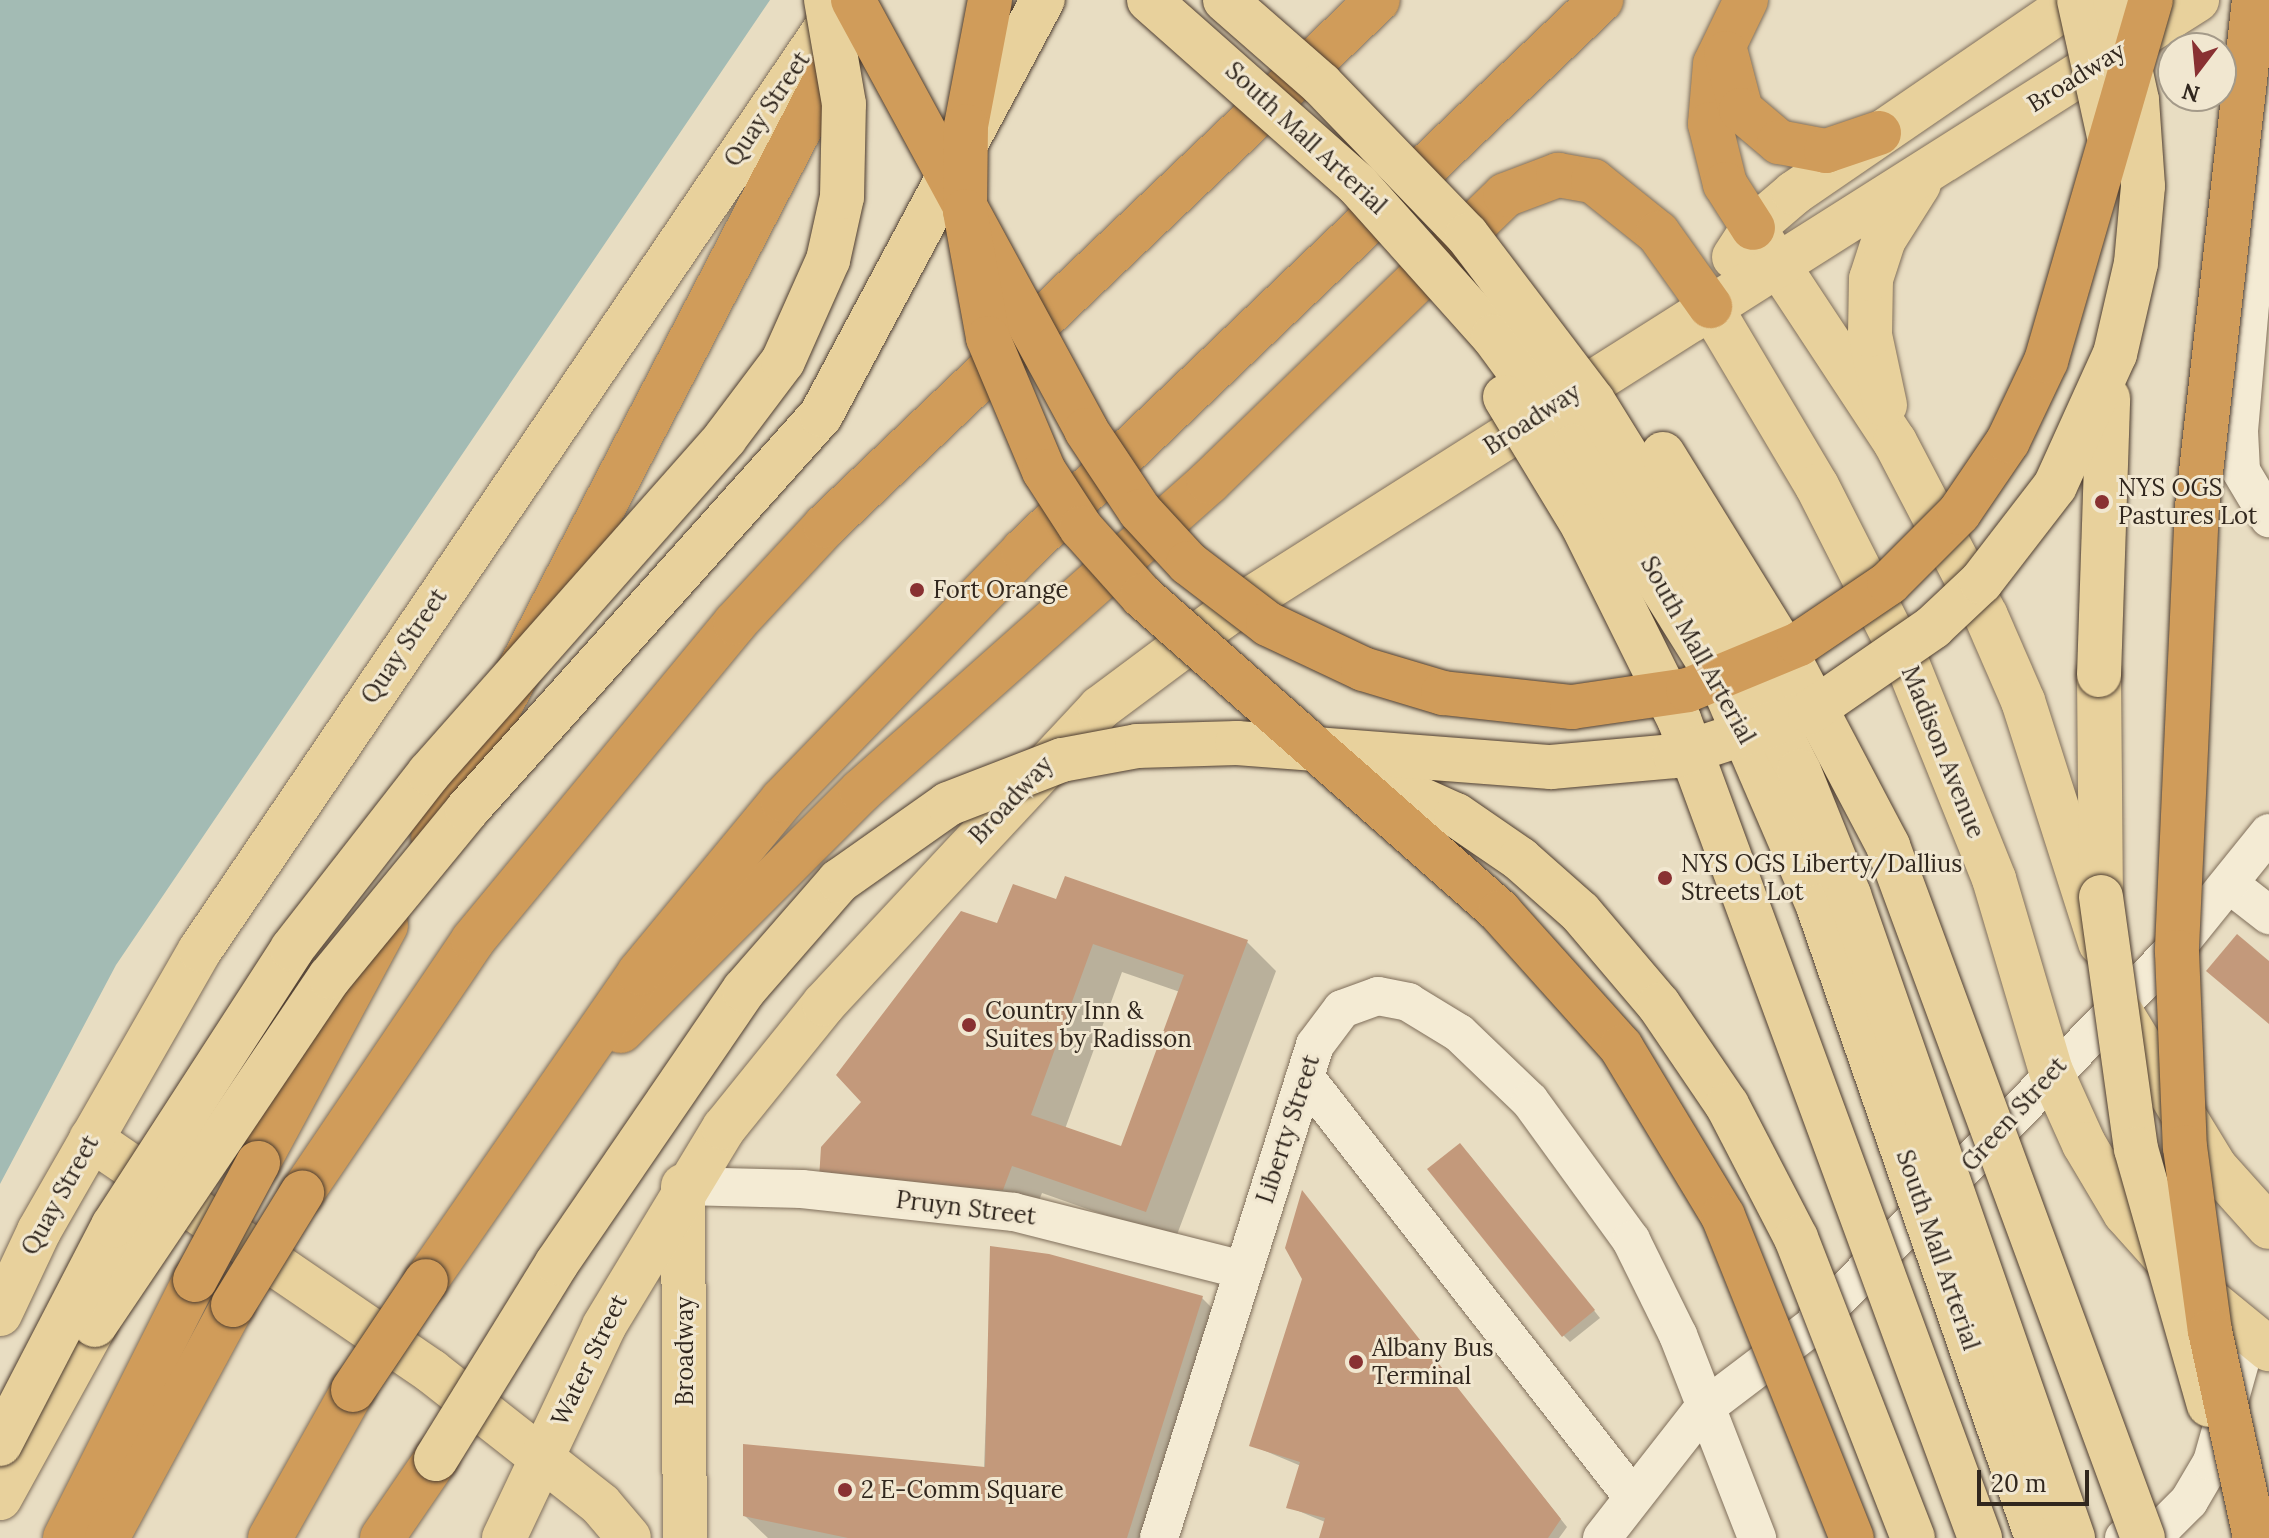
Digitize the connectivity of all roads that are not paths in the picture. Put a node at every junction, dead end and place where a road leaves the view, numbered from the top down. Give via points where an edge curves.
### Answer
1 (826, 0) edge
2 (845, 0) edge
3 (853, 0) edge
4 (866, 0) edge
5 (990, 0) edge
6 (1043, 0) edge
7 (1149, 0) edge
8 (1225, 0) edge
9 (1378, 0) edge
10 (1601, 0) edge
11 (2078, 0) edge
12 (2115, 0) edge
13 (2151, 0) edge
14 (2197, 0) edge
15 (2254, 0) edge
16 (1738, 13) edge
17 (2269, 88) edge
18 (1879, 133) junction
19 (1943, 161) junction
20 (1753, 228) junction
21 (1467, 235) junction
22 (1780, 264) junction
23 (1449, 284) junction
24 (1710, 306) junction
25 (1895, 442) junction
26 (2269, 518) edge
27 (1237, 743) junction
28 (2269, 833) edge
29 (2229, 884) junction
30 (2269, 915) edge
31 (2116, 1004) junction
32 (2051, 1071) junction
33 (1305, 1077) junction
34 (541, 1106) junction
35 (91, 1139) junction
36 (683, 1186) junction
37 (2269, 1227) edge
38 (1243, 1270) junction
39 (0, 1314) edge
40 (2258, 1342) edge
41 (1702, 1410) junction
42 (0, 1444) edge
43 (542, 1457) junction
44 (436, 1459) junction
45 (1632, 1496) junction
46 (0, 1498) edge
47 (689, 1537) edge
48 (65, 1538) edge
49 (107, 1538) edge
50 (270, 1538) edge
51 (382, 1538) edge
52 (395, 1538) edge
53 (504, 1538) edge
54 (629, 1538) edge
55 (1159, 1538) edge
56 (1602, 1538) edge
57 (1757, 1538) edge
58 (1852, 1538) edge
59 (1913, 1538) edge
60 (1980, 1538) edge
61 (2037, 1538) edge
62 (2073, 1538) edge
63 (2124, 1538) edge
64 (2143, 1538) edge
65 (2248, 1538) edge
66 (2255, 1538) edge

1 - 42 main road, bridge via 844,104 842,197 828,260 783,361 725,438 429,773 292,949 113,1226
2 - 35 main road, Quay Street via 200,950
3 - 13 highway, bridge via 1086,430 1140,511 1188,563 1268,624 1363,669 1474,699 1572,707 1688,690 1799,644 1889,583 1959,513 2008,441 2046,361
4 - 48 highway, bridge
5 - 58 highway, bridge via 966,126 965,211 988,338 1044,471 1081,528 1152,605 1500,912 1621,1047 1723,1216
6 - 46 main road, bridge via 821,415 467,810 330,977 140,1251
7 - 23 main road, South Mall Arterial, bridge via 1308,137
8 - 21 main road, South Mall Arterial, bridge via 1321,84
9 - 49 highway, bridge via 825,526 735,623 473,940 233,1305
10 - 34 highway via 920,651 684,914
11 - 18 main road, Broadway
11 - 65 main road, bridge via 2114,160 2097,722 2101,897 2136,1149
12 - 27 main road, bridge via 2137,100 2143,186 2136,263 2115,354 2055,486 1981,582 1933,627 1810,712 1675,756 1516,766
14 - 19 main road, Broadway
15 - 66 highway, bridge via 2197,507 2177,952 2187,1163 2210,1331
16 - 18 highway via 1728,79 1741,110 1766,133 1809,151
16 - 20 highway via 1715,64 1710,124 1725,184
17 - 26 street via 2239,431 2241,471
18 - 20 main road, Broadway
19 - 22 main road, Broadway
19 - 25 main road via 1896,216 1871,279 1870,335
20 - 22 main road
20 - 24 main road, Broadway
21 - 62 main road, South Mall Arterial, bridge via 1651,488 1799,771 1874,964
21 - 64 main road, bridge via 1613,387 1675,471 1840,749 1930,943
22 - 24 main road, Broadway
22 - 25 main road
23 - 60 main road, bridge via 1481,361 1583,526 1679,719
23 - 61 main road, South Mall Arterial, bridge via 1574,446 1749,738 1847,987
24 - 32 main road, Madison Avenue via 1817,486 1908,665 1994,879
24 - 34 highway via 1658,233 1593,181 1558,175 1505,195 1209,482 861,791 737,923
24 - 36 main road, Broadway via 1222,617 1100,708 824,1004
25 - 31 main road via 2023,701
27 - 44 main road, bridge via 1112,750 1008,777 919,821 839,881 786,937 680,1080
27 - 59 main road, bridge via 1352,768 1456,815 1549,882 1626,963 1683,1037 1761,1166
28 - 29 street, Green Street
29 - 30 street
29 - 31 street, Green Street
31 - 32 street, Green Street
31 - 37 main road via 2172,1103
32 - 40 main road, Madison Avenue via 2125,1213
32 - 41 street, Green Street via 2005,1128 1810,1328
33 - 38 street, Liberty Street
33 - 41 street, Liberty Street via 1315,1045 1342,1009 1378,996 1408,1002 1459,1033 1530,1101 1631,1240 1678,1335
33 - 45 street
34 - 50 highway, bridge via 353,1390
35 - 39 main road, Quay Street
35 - 43 main road via 418,1362
36 - 38 street, Pruyn Street via 802,1189 1014,1212
36 - 43 main road, Water Street via 604,1326
36 - 47 main road, Broadway
38 - 55 street, Liberty Street
40 - 63 street via 2212,1462 2189,1501 2165,1525
41 - 45 street, Green Street
41 - 57 street
43 - 53 main road, Water Street
43 - 54 main road
44 - 51 highway
44 - 52 main road
45 - 56 street, Green Street

